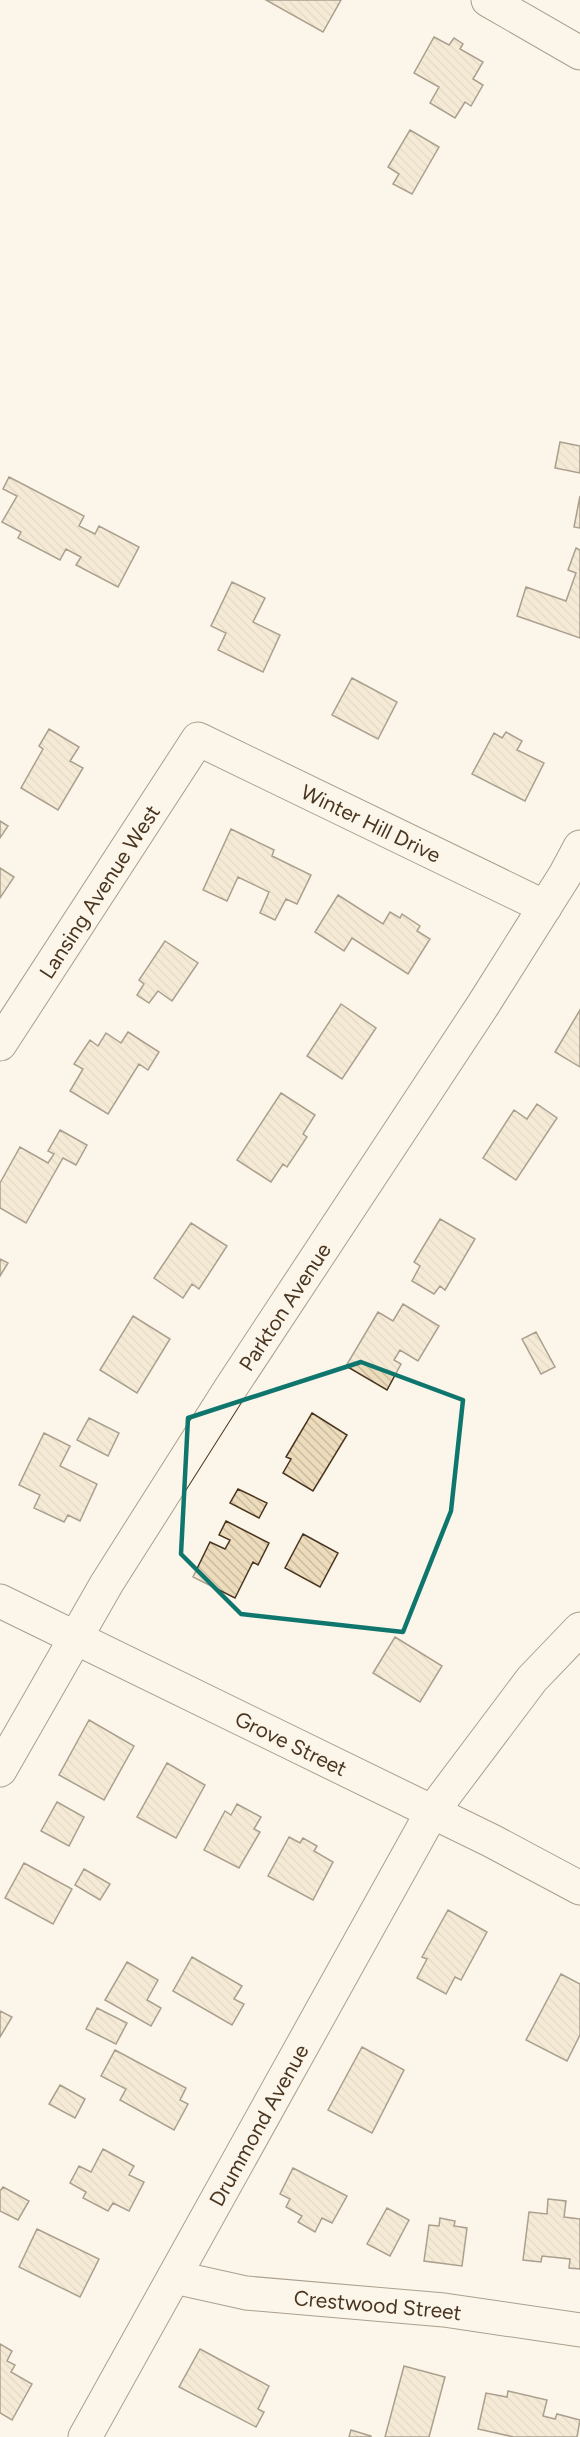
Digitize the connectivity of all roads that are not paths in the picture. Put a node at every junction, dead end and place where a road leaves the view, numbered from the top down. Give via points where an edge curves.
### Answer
1 (488, 0) edge
2 (580, 53) edge
3 (198, 739) joint
4 (580, 847) edge
5 (545, 908) junction
6 (0, 1044) edge
7 (0, 1601) edge
8 (580, 1629) edge
9 (75, 1638) junction
10 (0, 1770) edge
11 (432, 1812) junction
12 (580, 1888) edge
13 (174, 2277) junction
14 (580, 2330) edge
15 (85, 2437) edge

1 - 2 street
3 - 5 street, Winter Hill Drive
3 - 6 street, Lansing Avenue West
4 - 5 street, Parkton Avenue
5 - 9 street, Parkton Avenue via 230,1389
7 - 9 street, Grove Street
8 - 11 street, Drummond Avenue via 532,1680
9 - 10 street, Parkton Avenue
9 - 11 street, Grove Street
11 - 12 street, Grove Street
11 - 13 street, Drummond Avenue
13 - 14 street, Crestwood Street via 246,2293 444,2310
13 - 15 street, Drummond Avenue

